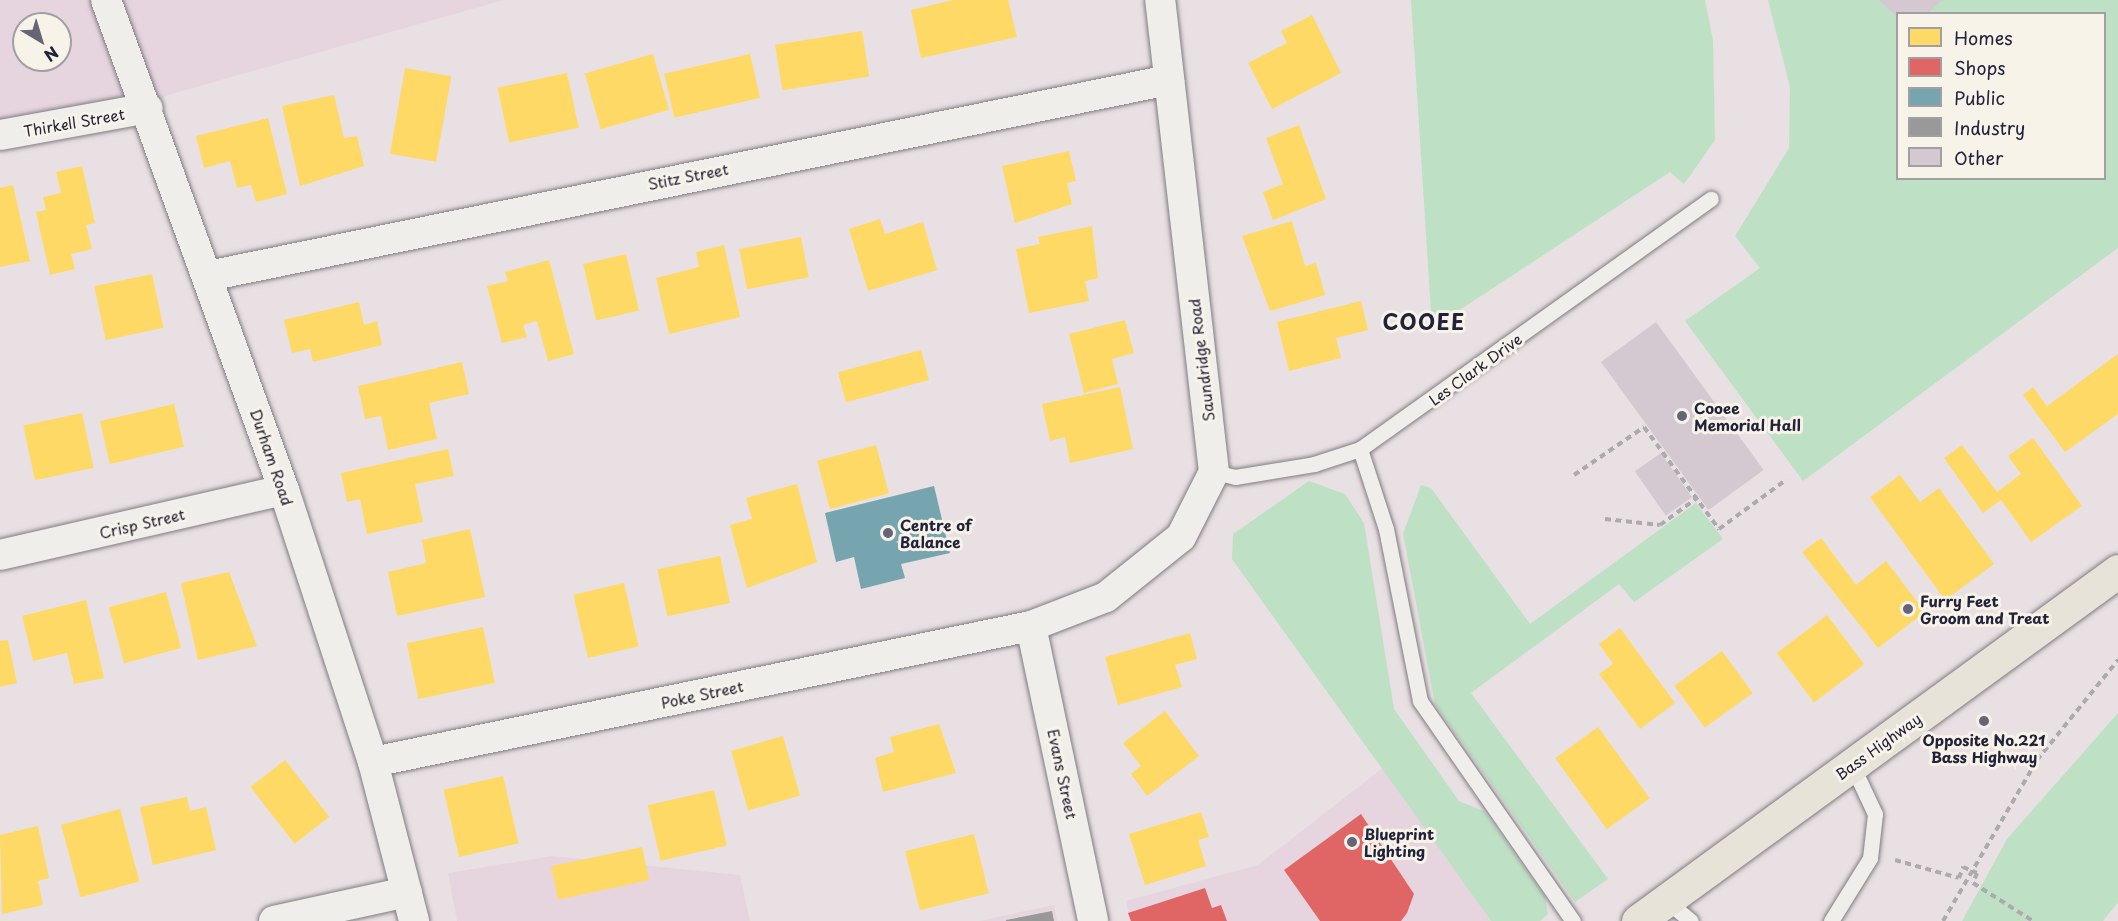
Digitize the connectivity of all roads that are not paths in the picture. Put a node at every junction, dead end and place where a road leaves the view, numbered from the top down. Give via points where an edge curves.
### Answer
1 (106, 0) edge
2 (1160, 0) edge
3 (1168, 80) junction
4 (148, 108) junction
5 (0, 135) edge
6 (1711, 199) dead end
7 (208, 276) junction
8 (1360, 449) junction
9 (1214, 472) junction
10 (284, 490) junction
11 (0, 555) edge
12 (2118, 571) edge
13 (1031, 627) junction
14 (373, 762) junction
15 (1852, 765) junction
16 (407, 892) junction
17 (1679, 911) edge
18 (274, 921) edge
19 (414, 921) edge
20 (1093, 921) edge
21 (1573, 921) edge
22 (1638, 921) edge
23 (1831, 921) edge

1 - 4 street, Durham Road
2 - 3 street, Saundridge Road
3 - 7 street, Stitz Street
3 - 9 street, Saundridge Road
4 - 5 street, Thirkell Street
4 - 7 street, Durham Road
6 - 8 lane, Les Clark Drive
7 - 10 street, Durham Road
8 - 9 lane, Les Clark Drive via 1314,464 1235,477
8 - 21 lane via 1386,529 1420,701
9 - 13 street via 1181,537 1106,597
10 - 11 street, Crisp Street
10 - 14 street, Durham Road
12 - 15 highway, Bass Highway
13 - 14 street, Poke Street
13 - 20 street, Evans Street
14 - 16 street, Durham Road
15 - 17 highway, Bass Highway
15 - 23 lane via 1875,814 1870,858
16 - 18 street
16 - 19 street, Durham Road
17 - 22 highway, Bass Highway

